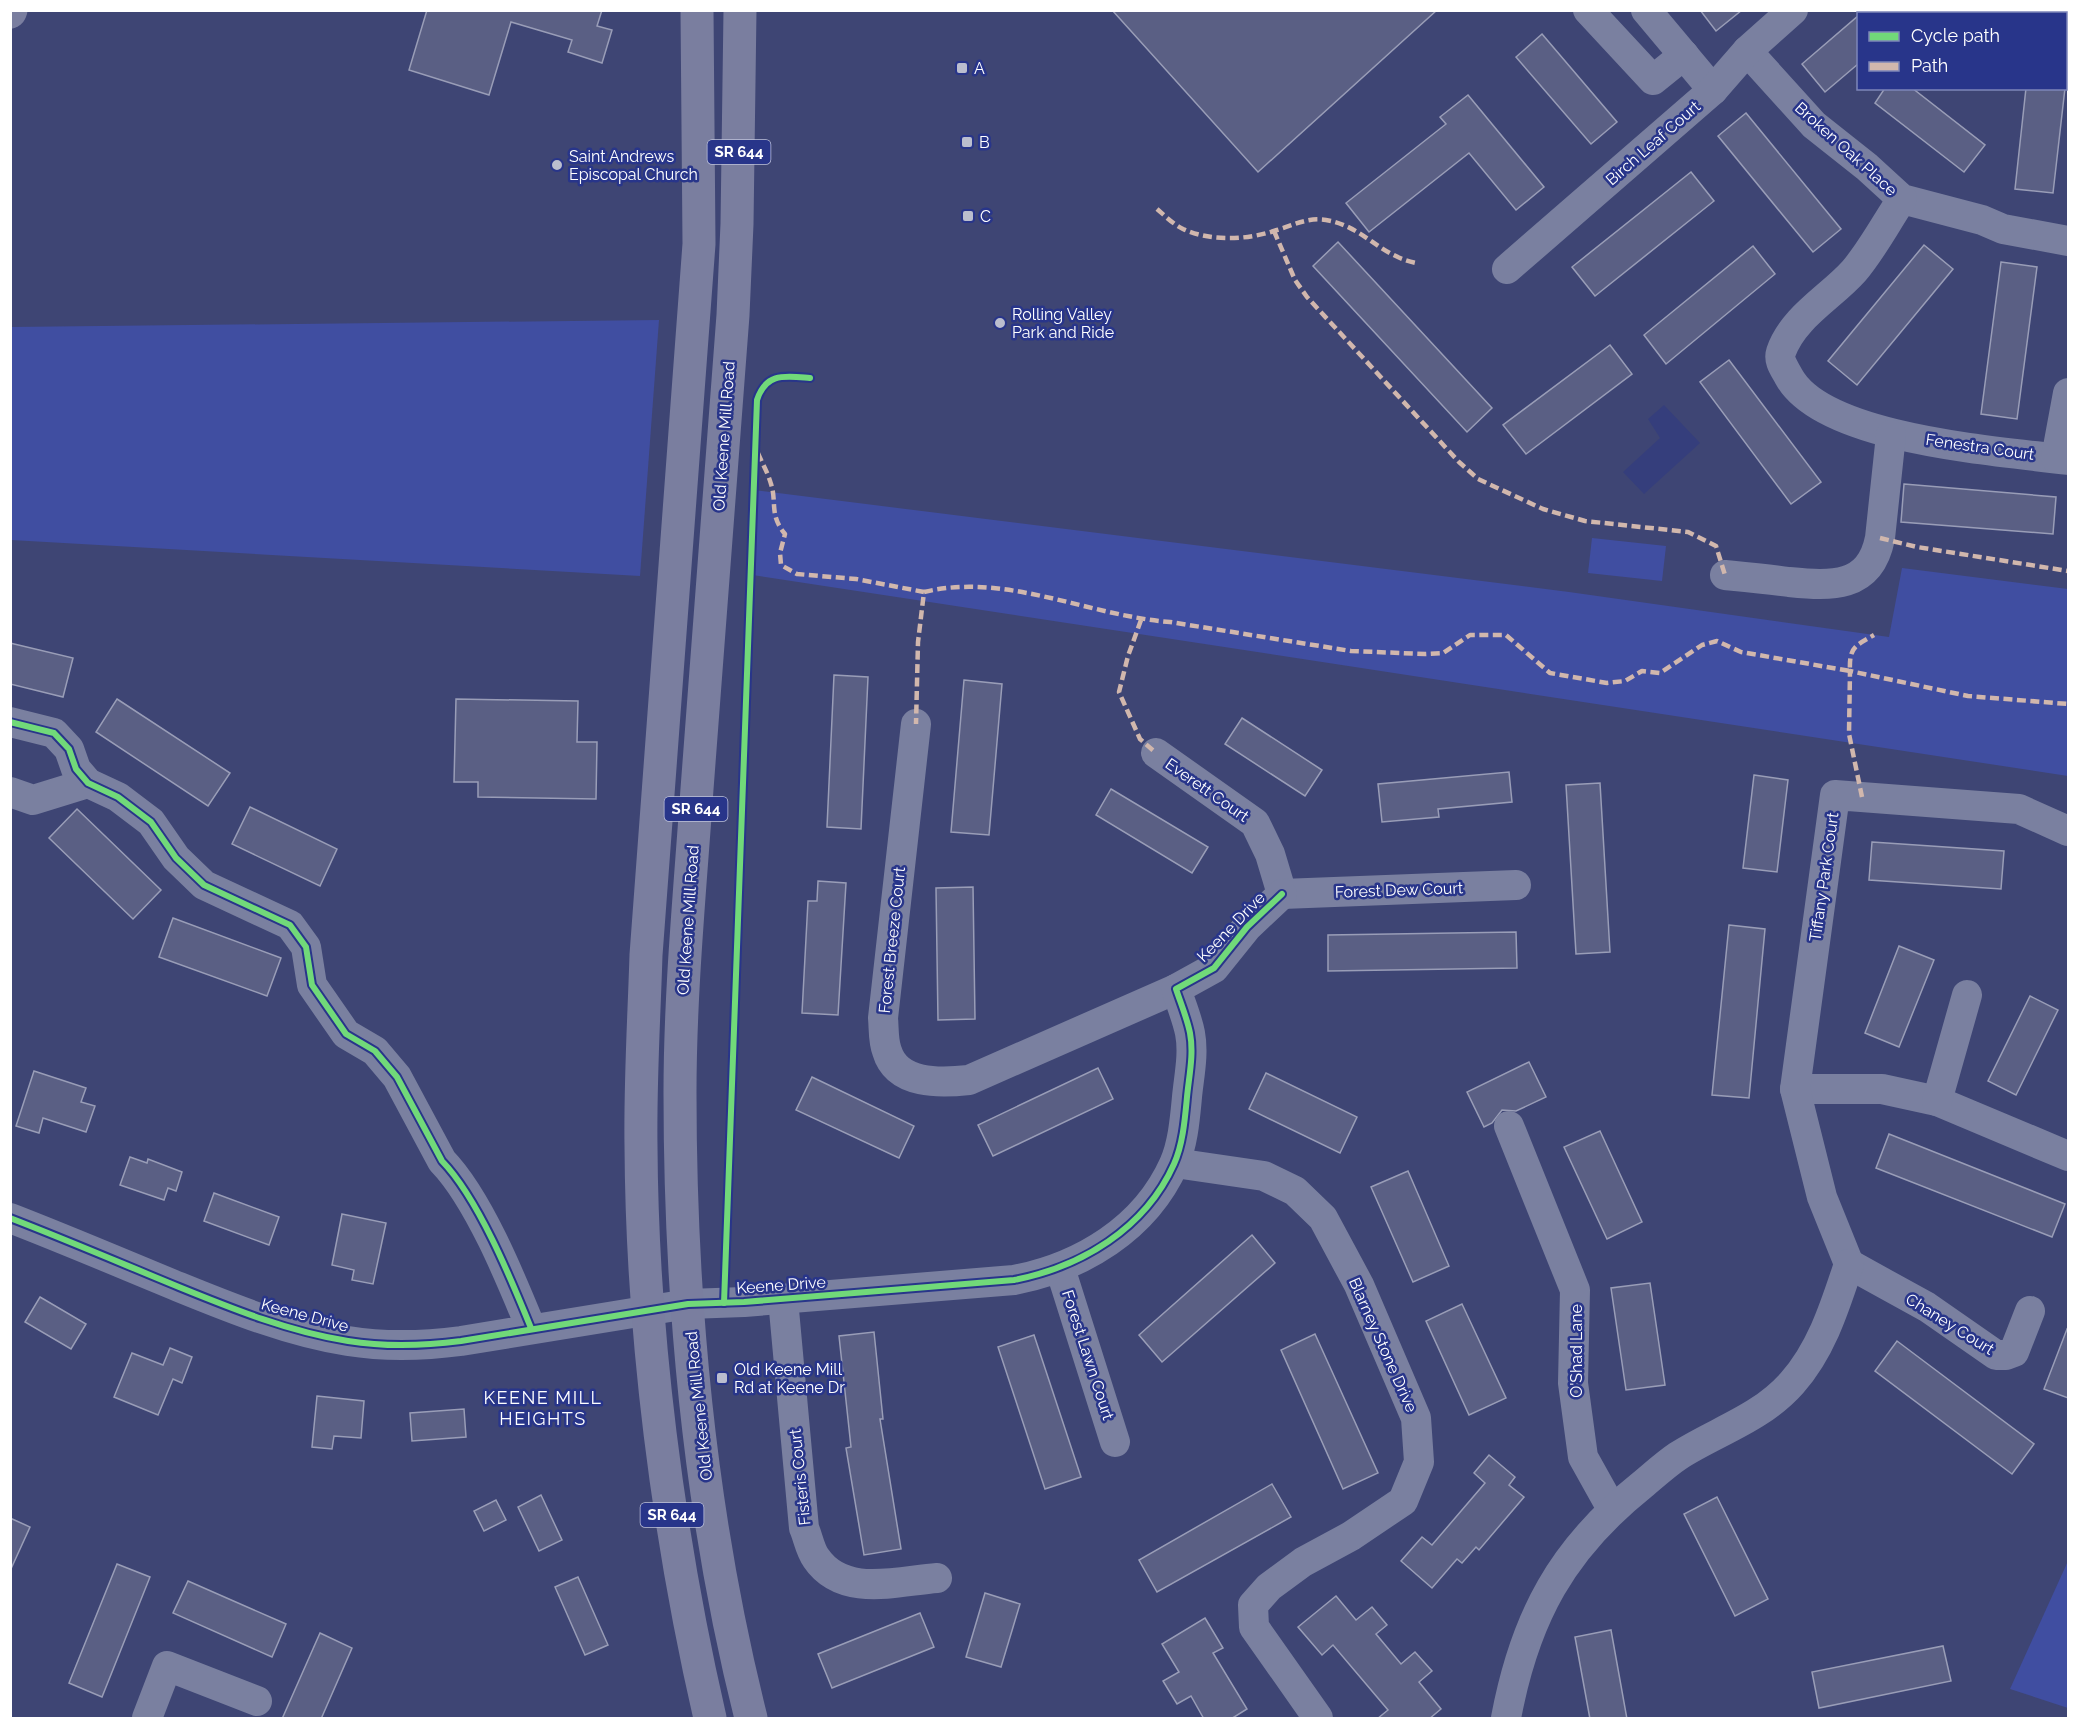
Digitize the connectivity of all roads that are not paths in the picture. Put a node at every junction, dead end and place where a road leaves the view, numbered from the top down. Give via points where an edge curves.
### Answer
1 (697, 10) edge
2 (740, 10) edge
3 (1588, 10) edge
4 (1646, 10) edge
5 (1793, 10) edge
6 (1747, 51) junction
7 (1684, 55) junction
8 (1713, 90) junction
9 (1902, 199) junction
10 (2068, 241) edge
11 (1507, 269) dead end
12 (2068, 393) edge
13 (1891, 435) junction
14 (2062, 459) edge
15 (1725, 575) dead end
16 (10, 722) edge
17 (916, 724) dead end
18 (1156, 753) dead end
19 (88, 783) junction
20 (10, 792) edge
21 (2068, 831) edge
22 (1516, 885) dead end
23 (1282, 894) junction
24 (1176, 989) junction
25 (1966, 994) dead end
26 (1795, 1089) junction
27 (1937, 1101) junction
28 (1509, 1126) dead end
29 (2068, 1156) edge
30 (1174, 1163) junction
31 (10, 1218) edge
32 (1849, 1264) junction
33 (1060, 1268) junction
34 (783, 1299) junction
35 (688, 1304) junction
36 (649, 1309) junction
37 (2030, 1311) dead end
38 (531, 1328) junction
39 (1115, 1442) dead end
40 (1612, 1509) junction
41 (938, 1578) dead end
42 (257, 1701) dead end
43 (147, 1719) edge
44 (710, 1719) edge
45 (752, 1719) edge
46 (1318, 1719) edge
47 (1506, 1719) edge

1 - 36 main road, SR 644 via 699,244 641,1066
2 - 35 main road, Old Keene Mill Road / SR 644 via 733,315 683,993 680,1092
3 - 7 street via 1653,80
4 - 7 street
5 - 6 street, Birch Leaf Court
6 - 8 street, Birch Leaf Court
6 - 9 street, Broken Oak Place via 1814,125 1868,166
7 - 8 street
8 - 11 street, Birch Leaf Court
9 - 10 street, Broken Oak Place via 2003,229
9 - 13 street, Fenestra Court via 1854,271 1791,333 1781,353 1781,362 1794,387 1804,396 1828,412
12 - 14 street
13 - 14 street, Fenestra Court
13 - 15 street via 1880,538 1877,555 1868,567 1851,579 1829,586
16 - 19 street via 54,733 69,749 76,769
17 - 24 street, Forest Breeze Court via 883,1018 887,1052 897,1069 915,1078 942,1083 969,1080
18 - 23 street, Everett Court via 1255,823 1270,854
19 - 20 street via 33,800
19 - 38 street via 118,797 151,822 176,858 204,885 290,925 306,947 312,985 346,1034 375,1051 398,1077 510,1276
21 - 26 street, Tiffany Park Court via 2019,809 1835,795
22 - 23 street, Forest Dew Court
23 - 24 street, Keene Drive via 1247,927 1214,968
24 - 30 street, Keene Drive via 1192,1049 1185,1121
25 - 27 street
26 - 27 street via 1882,1089
26 - 32 street, Tiffany Park Court via 1822,1197
27 - 29 street
28 - 40 street, O'Shad Lane via 1575,1290 1573,1383 1583,1457
30 - 33 street, Keene Drive via 1152,1200 1116,1237
30 - 46 street, Blarney Stone Drive via 1264,1176 1295,1191 1323,1218 1359,1286 1416,1418 1419,1462 1403,1501 1303,1562 1269,1587 1253,1605 1254,1627
31 - 38 street, Keene Drive via 213,1300 318,1335 372,1344 428,1345
32 - 37 street, Chaney Court via 1927,1307 1996,1355 2014,1352
32 - 40 street via 1814,1353 1791,1384 1753,1417 1677,1457
33 - 34 street, Keene Drive via 1014,1280
33 - 39 street, Forest Lawn Court
34 - 35 street, Keene Drive
34 - 41 street, Fisteris Court via 804,1528 816,1558 836,1578 860,1585
35 - 36 street, Keene Drive
35 - 45 main road, Old Keene Mill Road / SR 644 via 710,1505 737,1662
36 - 38 street, Keene Drive
36 - 44 main road, SR 644 via 675,1541
40 - 47 street via 1575,1550 1534,1619 1512,1684
42 - 43 street via 167,1666

